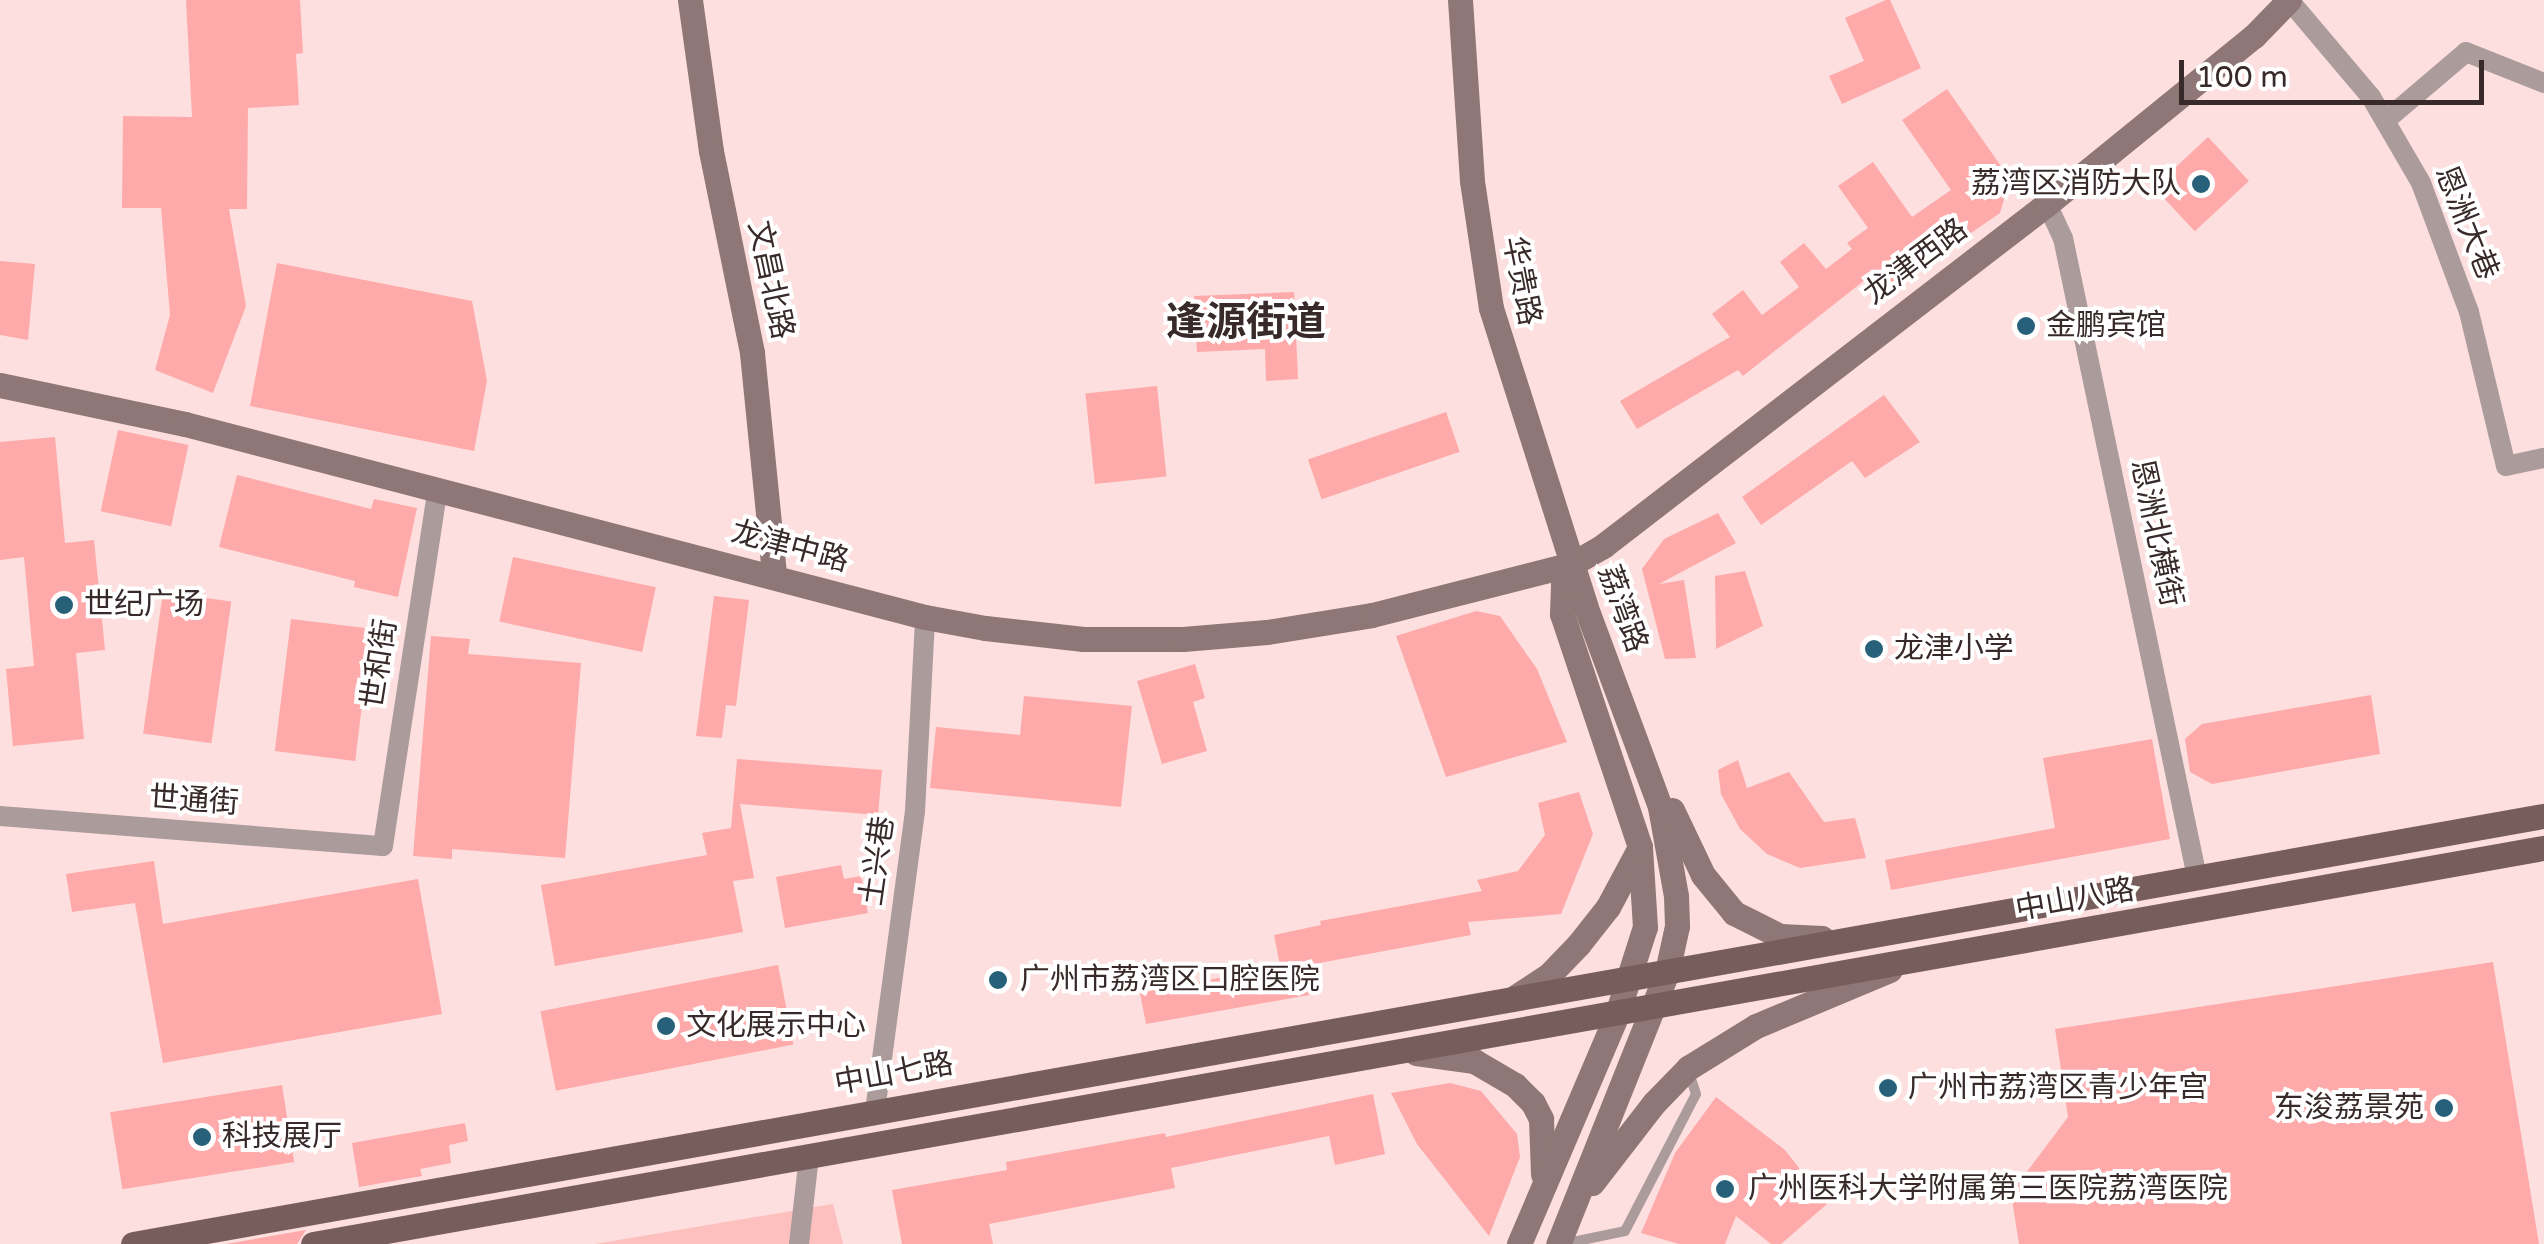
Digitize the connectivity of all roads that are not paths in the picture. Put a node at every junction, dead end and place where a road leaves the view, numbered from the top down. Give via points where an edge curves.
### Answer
1 (690, 0) edge
2 (1460, 0) edge
3 (2289, 0) edge
4 (2544, 84) edge
5 (2385, 121) junction
6 (2047, 204) junction
7 (0, 386) edge
8 (2544, 458) edge
9 (437, 492) junction
10 (1572, 564) junction
11 (774, 575) junction
12 (925, 617) junction
13 (1642, 752) junction
14 (0, 816) edge
15 (2544, 816) edge
16 (383, 846) joint
17 (1640, 847) junction
18 (2544, 848) edge
19 (2197, 877) junction
20 (1872, 934) junction
21 (1904, 964) junction
22 (1666, 972) junction
23 (1629, 979) junction
24 (1509, 1001) junction
25 (1653, 1008) junction
26 (1618, 1014) junction
27 (1396, 1052) junction
28 (1688, 1068) junction
29 (875, 1111) junction
30 (809, 1156) junction
31 (1540, 1194) junction
32 (134, 1244) edge
33 (313, 1244) edge
34 (798, 1244) edge
35 (1519, 1244) edge
36 (1560, 1244) edge

1 - 11 main road, 文昌北路 via 719,198 752,353
2 - 10 main road, 华贵路 via 1485,274 1508,369
3 - 5 street, 恩洲大巷
3 - 6 main road, 龙津西路
4 - 5 street via 2466,52
5 - 8 street, 恩洲大巷 via 2421,182 2469,312 2506,466
6 - 10 main road, 龙津西路
6 - 19 street, 恩洲北横街 via 2063,238
7 - 9 main road, 龙津中路 via 132,410
9 - 11 main road, 龙津中路
9 - 16 street, 世和街
10 - 12 main road, 龙津中路 via 1372,615 1183,639 1042,636
10 - 13 main road, 荔湾路
10 - 17 main road, 荔湾路 via 1562,583 1562,614
11 - 12 main road, 龙津中路
12 - 29 street, 土兴巷 via 916,811
13 - 20 main road via 1703,876 1734,913 1780,936
13 - 22 main road, 荔湾路 via 1670,845 1676,896
14 - 16 street, 世通街
15 - 19 main road, 中山八路
17 - 23 main road, 荔湾路 via 1645,927
17 - 24 main road via 1608,907 1578,944 1549,975
18 - 21 main road, 中山八路
19 - 20 main road, 中山八路
20 - 22 main road, 中山八路
21 - 25 main road, 中山八路
21 - 28 main road via 1756,1026
22 - 23 main road, 中山七路
22 - 25 main road, 荔湾路
23 - 24 main road, 中山七路
23 - 26 main road, 荔湾路
24 - 29 main road, 中山七路
25 - 26 main road, 中山八路
25 - 36 main road, 荔湾路
26 - 27 main road
26 - 31 main road, 荔湾路
27 - 30 main road
27 - 31 main road via 1454,1055 1516,1084 1541,1119
28 - 36 main road via 1597,1176
28 - 36 lane via 1696,1094 1626,1232
29 - 32 main road, 中山七路
30 - 33 main road
30 - 34 street
31 - 35 main road, 荔湾路

